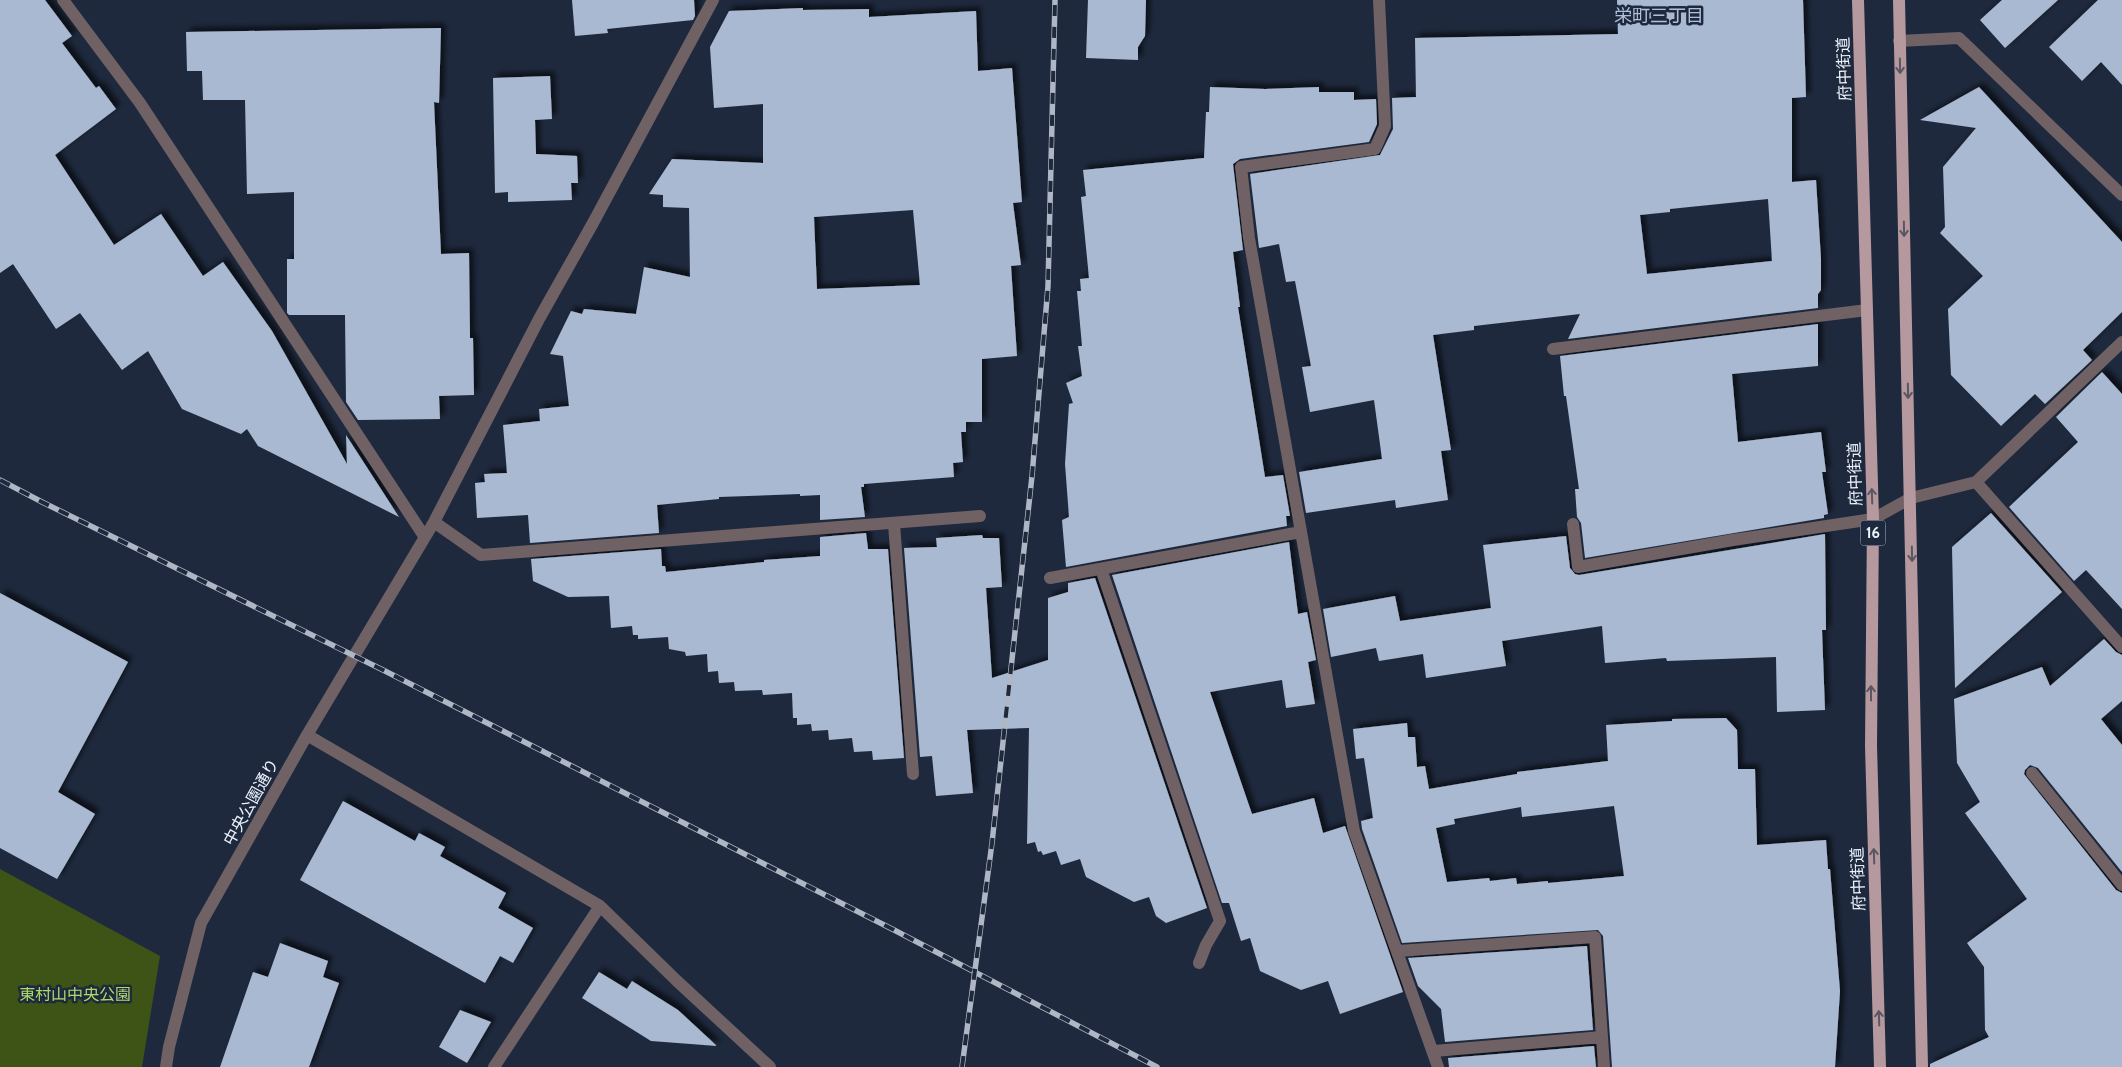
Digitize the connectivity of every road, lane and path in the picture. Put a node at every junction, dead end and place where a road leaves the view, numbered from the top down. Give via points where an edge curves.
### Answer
1 (63, 0) edge
2 (714, 0) edge
3 (1379, 0) edge
4 (1858, 0) edge
5 (1899, 0) edge
6 (1899, 41) junction
7 (2122, 195) edge
8 (1867, 310) junction
9 (2122, 342) edge
10 (1553, 349) dead end
11 (1976, 482) junction
12 (1911, 498) junction
13 (980, 516) dead end
14 (1873, 518) junction
15 (434, 522) junction
16 (894, 524) junction
17 (1573, 524) dead end
18 (1301, 532) junction
19 (424, 536) junction
20 (1101, 568) junction
21 (1050, 578) dead end
22 (2122, 647) edge
23 (307, 735) junction
24 (2032, 773) dead end
25 (912, 774) dead end
26 (2122, 886) edge
27 (600, 906) junction
28 (1398, 951) junction
29 (1199, 963) dead end
30 (1602, 1037) junction
31 (1434, 1051) junction
32 (166, 1067) edge
33 (494, 1067) edge
34 (770, 1067) edge
35 (1438, 1067) edge
36 (1604, 1067) edge
37 (1880, 1067) edge
38 (1922, 1067) edge

1 - 19 street via 140,103
2 - 15 street, 中央公園通り via 539,319
3 - 18 street via 1385,126 1375,149 1241,167 1248,238
4 - 8 main road, 府中街道 / 16
5 - 6 main road
6 - 7 street via 1959,38
6 -> 12 main road
8 - 10 street
14 -> 8 main road, 府中街道 / 16
9 - 11 street
11 - 12 street
11 - 22 street
12 - 14 street
12 -> 38 main road
13 - 16 street
14 - 17 street via 1578,567
37 -> 14 main road, 府中街道 / 16 via 1871,746
15 - 16 street via 481,555
15 - 19 street, 中央公園通り
16 - 25 street
18 - 20 street
18 - 28 street via 1354,831
19 - 23 street, 中央公園通り
20 - 21 street
20 - 29 street via 1220,921
23 - 27 street
23 - 32 street, 中央公園通り via 201,924
24 - 26 street
27 - 33 street
27 - 34 street
28 - 30 street via 1595,937
28 - 31 street
30 - 31 street
30 - 36 street
31 - 35 street

